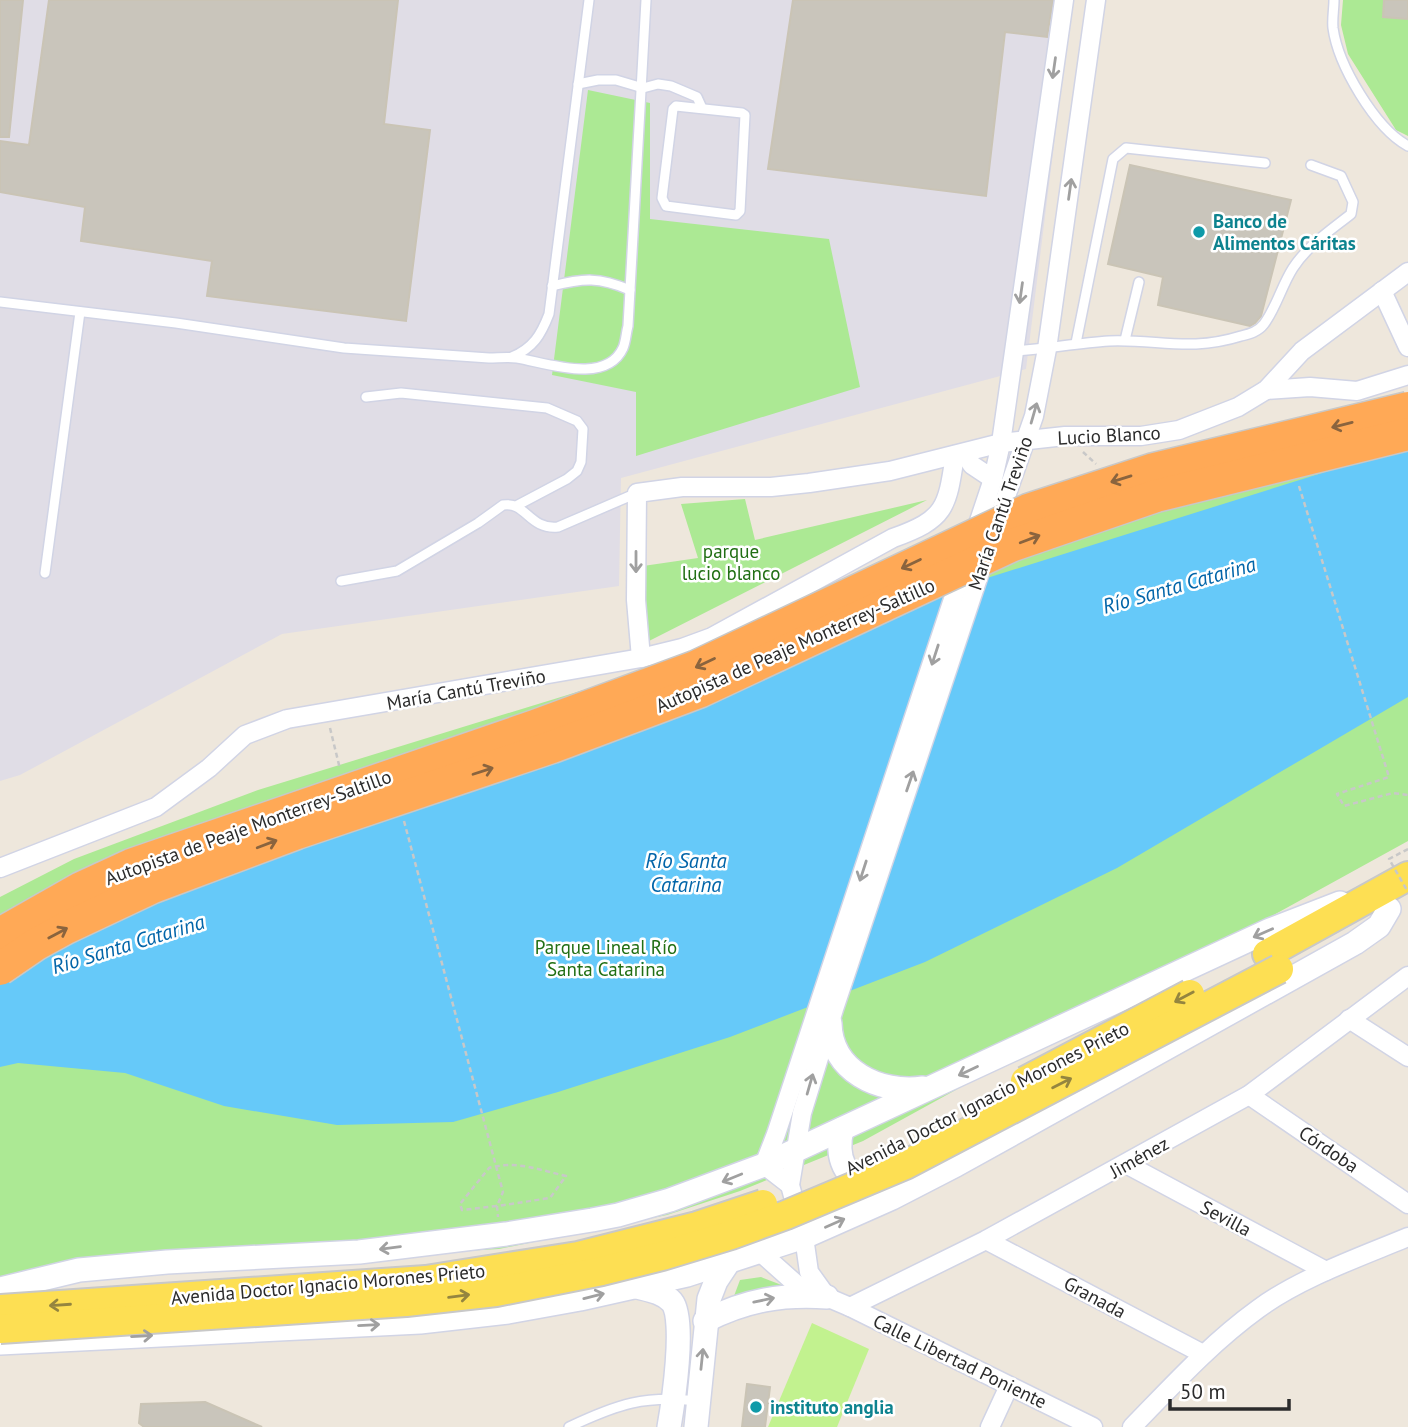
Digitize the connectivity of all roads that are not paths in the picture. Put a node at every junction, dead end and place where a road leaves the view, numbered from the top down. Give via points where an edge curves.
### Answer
1 (589, 0) edge
2 (646, 0) edge
3 (1064, 0) edge
4 (1096, 0) edge
5 (1334, 0) edge
6 (578, 84) junction
7 (643, 88) junction
8 (702, 108) junction
9 (1408, 146) edge
10 (1265, 163) dead end
11 (1311, 165) dead end
12 (1408, 272) edge
13 (1139, 282) dead end
14 (552, 286) junction
15 (630, 289) junction
16 (1382, 291) junction
17 (0, 302) edge
18 (80, 313) junction
19 (1125, 341) junction
20 (1076, 343) junction
21 (1408, 347) edge
22 (1048, 349) junction
23 (1014, 351) junction
24 (512, 357) junction
25 (1408, 376) edge
26 (1266, 390) junction
27 (366, 397) dead end
28 (1408, 408) edge
29 (1408, 434) edge
30 (1024, 440) junction
31 (1001, 443) junction
32 (955, 455) junction
33 (993, 479) junction
34 (637, 494) junction
35 (996, 499) junction
36 (516, 506) junction
37 (45, 573) dead end
38 (341, 581) dead end
39 (641, 658) junction
40 (0, 868) edge
41 (1408, 876) edge
42 (1395, 899) edge
43 (0, 934) edge
44 (1273, 961) junction
45 (0, 969) edge
46 (1408, 976) edge
47 (825, 1019) junction
48 (1349, 1019) junction
49 (1408, 1057) edge
50 (936, 1086) junction
51 (1249, 1095) junction
52 (842, 1129) junction
53 (794, 1150) junction
54 (1126, 1164) junction
55 (764, 1165) junction
56 (790, 1185) junction
57 (892, 1198) junction
58 (1408, 1204) edge
59 (618, 1215) junction
60 (503, 1234) junction
61 (804, 1237) junction
62 (1408, 1237) edge
63 (986, 1240) junction
64 (761, 1252) junction
65 (728, 1263) junction
66 (1326, 1271) junction
67 (634, 1286) junction
68 (0, 1289) edge
69 (827, 1297) junction
70 (850, 1307) junction
71 (0, 1309) edge
72 (508, 1312) junction
73 (705, 1321) junction
74 (0, 1329) edge
75 (0, 1343) edge
76 (1203, 1354) junction
77 (1009, 1386) junction
78 (674, 1398) junction
79 (698, 1401) junction
80 (569, 1427) edge
81 (669, 1427) edge
82 (695, 1427) edge
83 (990, 1427) edge
84 (1093, 1427) edge
85 (1132, 1427) edge

1 - 6 lane
2 - 7 lane
3 -> 23 street, María Cantú Treviño
22 -> 4 street, María Cantú Treviño
5 - 9 lane via 1332,27 1341,58 1380,122
6 - 7 lane via 616,80
6 - 14 lane
7 - 8 lane via 671,86 697,97
7 - 15 lane
8 - 8 lane via 673,109 662,198 667,206 736,215 740,211 745,115
10 - 20 lane via 1126,148 1113,159
11 - 19 lane via 1341,176 1353,202 1351,214 1305,251 1264,325 1255,332 1204,345
12 - 16 street, Lucio Blanco
13 - 19 lane
14 - 15 lane via 594,279
14 - 24 lane via 549,314 540,335 527,351
15 - 24 lane via 623,348 604,367 582,370
16 - 21 street
16 - 26 street, Lucio Blanco via 1303,351
17 - 18 lane
18 - 24 lane via 344,348
18 - 37 lane
19 - 20 lane
20 - 22 lane
22 - 23 lane
30 -> 22 street, María Cantú Treviño via 1034,416
23 - 31 street, María Cantú Treviño
25 - 26 street via 1357,391
26 - 30 street, Lucio Blanco via 1198,424 1161,434
27 - 36 lane via 401,393 547,408 577,421 583,439 582,462 576,471
28 -> 43 highway, Autopista de Peaje Monterrey-Saltillo, bridge via 1154,469 1028,510 695,667 131,865
45 -> 29 highway, Autopista de Peaje Monterrey-Saltillo, bridge via 34,945 153,887 701,691 1063,526 1156,496
30 - 31 street, Lucio Blanco
30 - 35 street, María Cantú Treviño
31 - 32 street, Lucio Blanco
31 - 33 street, María Cantú Treviño
32 - 33 street, María Cantú Treviño
32 - 34 street, Lucio Blanco via 809,484 682,487
32 - 39 street, María Cantú Treviño via 933,508 892,538 712,637
33 - 35 street, María Cantú Treviño
34 - 36 lane via 558,527 540,526
34 -> 39 street via 636,600
35 -> 47 street, María Cantú Treviño, bridge
47 -> 35 street, María Cantú Treviño, bridge
36 - 38 lane via 503,505 397,571
39 - 40 street, María Cantú Treviño via 287,719 245,735 156,807
41 - 42 main road, Avenida Doctor Ignacio Morones Prieto
42 - 44 main road, Avenida Doctor Ignacio Morones Prieto
42 -> 50 street via 1339,904 1270,930
42 - 57 street, Avenida Doctor Ignacio Morones Prieto via 1379,926 1355,943
44 -> 71 main road, Avenida Doctor Ignacio Morones Prieto, bridge via 894,1150 780,1198 697,1226 578,1256 426,1280
74 -> 44 main road, Avenida Doctor Ignacio Morones Prieto, bridge via 419,1301 496,1292 662,1256 786,1215 905,1165
46 - 48 street, Jiménez
47 - 50 street via 842,1058 870,1082 895,1089
53 -> 47 street
47 - 55 street
48 - 49 street
48 - 51 street, Jiménez
50 - 52 street
51 - 54 street, Jiménez
51 - 58 street, Córdoba
52 - 53 street
52 - 57 street via 838,1144 847,1174 859,1185
53 - 55 street
53 - 56 street
54 - 63 street, Jiménez
54 - 66 street, Sevilla
55 - 56 street
55 -> 59 street
56 - 61 street
61 -> 57 street, Avenida Doctor Ignacio Morones Prieto
59 - 60 street
59 - 67 street via 602,1236 600,1259 612,1276
60 -> 68 street via 359,1252 79,1270
60 - 72 street via 531,1240 544,1261 539,1285
61 - 64 street, Avenida Doctor Ignacio Morones Prieto
61 - 69 street via 809,1272
62 - 66 street
63 - 70 street, Jiménez
63 - 76 street, Granada
64 - 65 street, Avenida Doctor Ignacio Morones Prieto
64 - 69 street, Calle Libertad Poniente via 791,1280
65 - 67 street, Avenida Doctor Ignacio Morones Prieto
65 - 73 street via 716,1281
66 - 76 street via 1259,1308
72 -> 67 street, Avenida Doctor Ignacio Morones Prieto
67 - 78 street via 660,1293 675,1306
69 - 70 street, Calle Libertad Poniente
73 -> 69 street via 767,1298
70 - 77 street, Calle Libertad Poniente
75 -> 72 street, Avenida Doctor Ignacio Morones Prieto via 383,1324
79 -> 73 street
76 - 85 street
77 - 83 street
77 - 84 street, Calle Libertad Poniente
78 - 79 lane
78 - 80 lane via 615,1406
78 - 81 street
79 - 82 street

